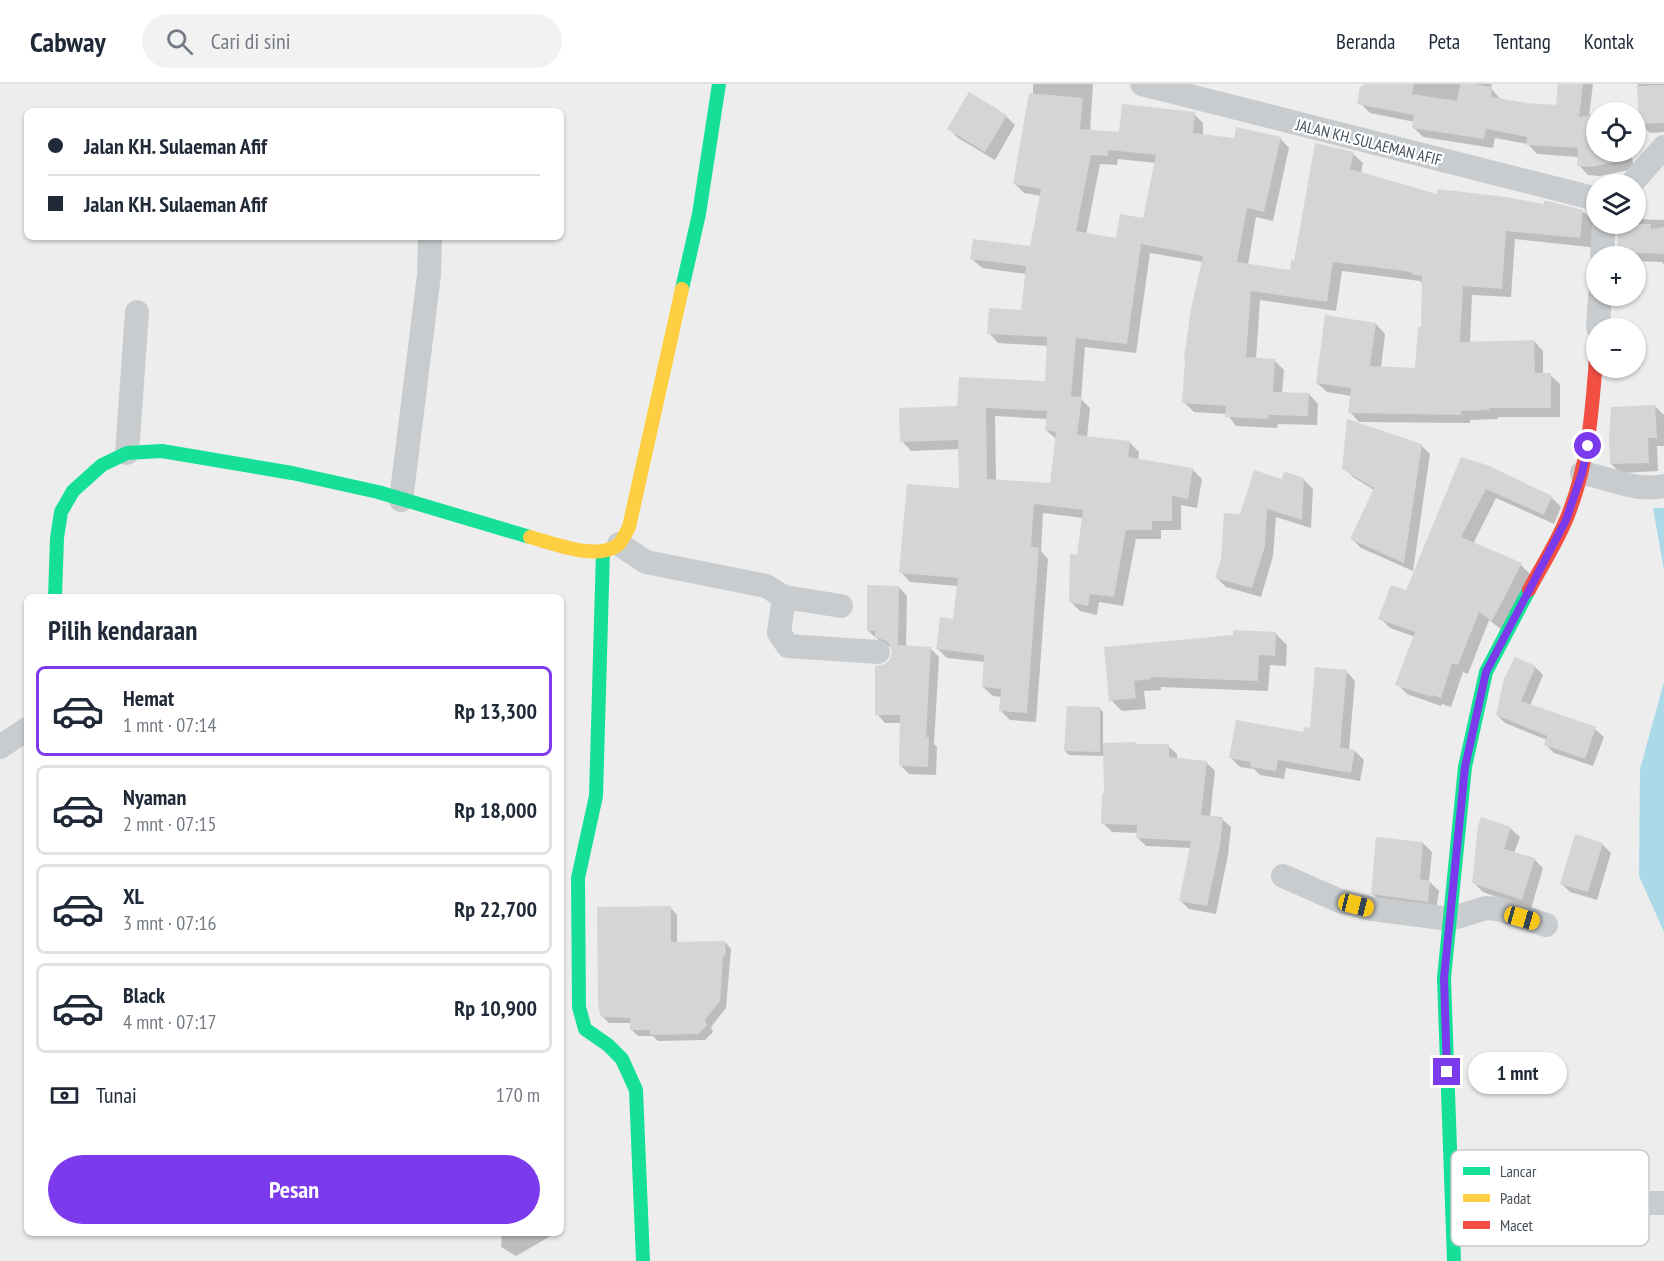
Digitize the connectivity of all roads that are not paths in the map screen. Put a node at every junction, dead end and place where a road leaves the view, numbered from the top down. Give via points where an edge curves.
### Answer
1 (718, 84) edge
2 (1142, 84) edge
3 (1664, 147) edge
4 (1640, 174) edge
5 (1586, 196) edge
6 (430, 240) edge
7 (137, 312) dead end
8 (1595, 378) edge
9 (128, 453) junction
10 (1582, 473) junction
11 (1664, 486) edge
12 (401, 500) junction
13 (611, 548) junction
14 (55, 594) edge
15 (784, 597) junction
16 (841, 606) dead end
17 (878, 652) dead end
18 (24, 731) edge
19 (0, 747) edge
20 (1283, 876) dead end
21 (1450, 919) junction
22 (1546, 925) dead end
23 (1451, 1176) edge
24 (1453, 1246) edge
25 (643, 1261) edge
26 (1454, 1261) edge

1 - 13 street via 699,214 629,527
2 - 5 street, JALAN KH. SULAEMAN AFIF
3 - 4 street
6 - 12 street
7 - 9 street
8 - 10 street via 1592,430
9 - 12 street via 162,451 292,473
9 - 14 street via 102,465 73,491 61,513
10 - 11 street via 1631,487
10 - 21 street via 1566,520 1486,672 1465,767
12 - 13 street via 575,550
13 - 15 street via 645,562 766,586
13 - 25 street via 596,796 578,878 579,1007 585,1029 622,1059 636,1090
15 - 16 street
15 - 17 street via 779,633 788,646
18 - 19 street
20 - 21 street via 1340,901
21 - 22 street via 1486,908
21 - 23 street via 1444,978
24 - 26 street

